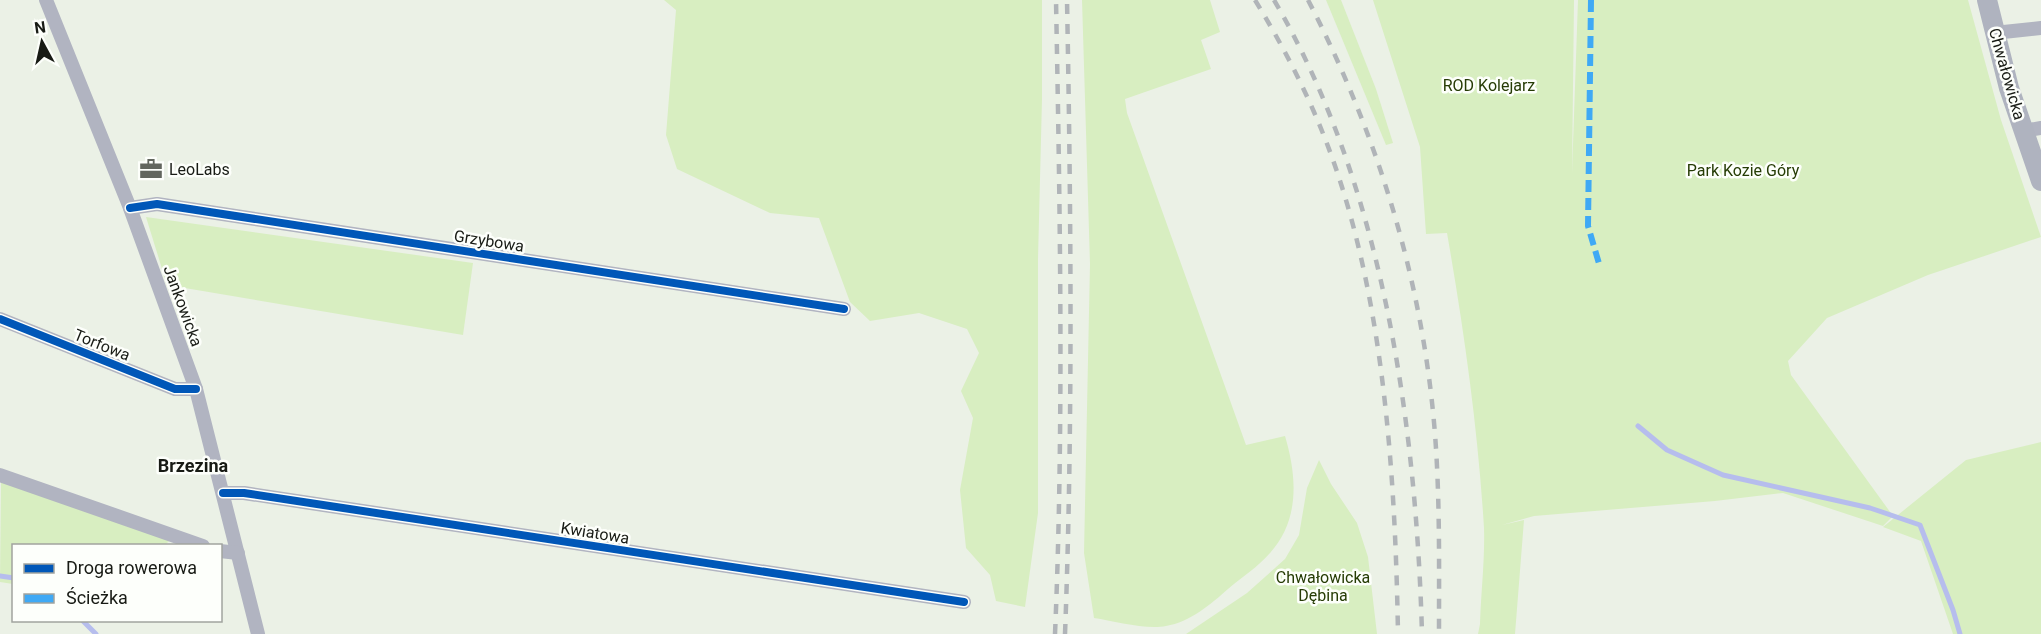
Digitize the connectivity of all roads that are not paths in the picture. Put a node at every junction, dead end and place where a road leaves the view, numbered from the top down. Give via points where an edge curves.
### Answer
1 (46, 0) edge
2 (1987, 0) edge
3 (2041, 28) edge
4 (1994, 33) junction
5 (2032, 130) edge
6 (2041, 181) edge
7 (130, 208) junction
8 (844, 309) dead end
9 (0, 319) edge
10 (196, 389) junction
11 (0, 475) edge
12 (223, 493) junction
13 (197, 544) edge
14 (222, 551) edge
15 (238, 553) junction
16 (964, 602) dead end
17 (258, 634) edge

1 - 7 street, Jankowicka
2 - 4 main road, Chwałowicka
3 - 4 street
4 - 5 main road, Chwałowicka
5 - 6 main road, Chwałowicka
7 - 8 street, Grzybowa via 157,204
7 - 10 street, Jankowicka
9 - 10 street, Torfowa via 175,389
10 - 12 street, Jankowicka
11 - 13 street
12 - 15 street, Jankowicka
12 - 16 street, Kwiatowa
14 - 15 street
15 - 17 street, Jankowicka

